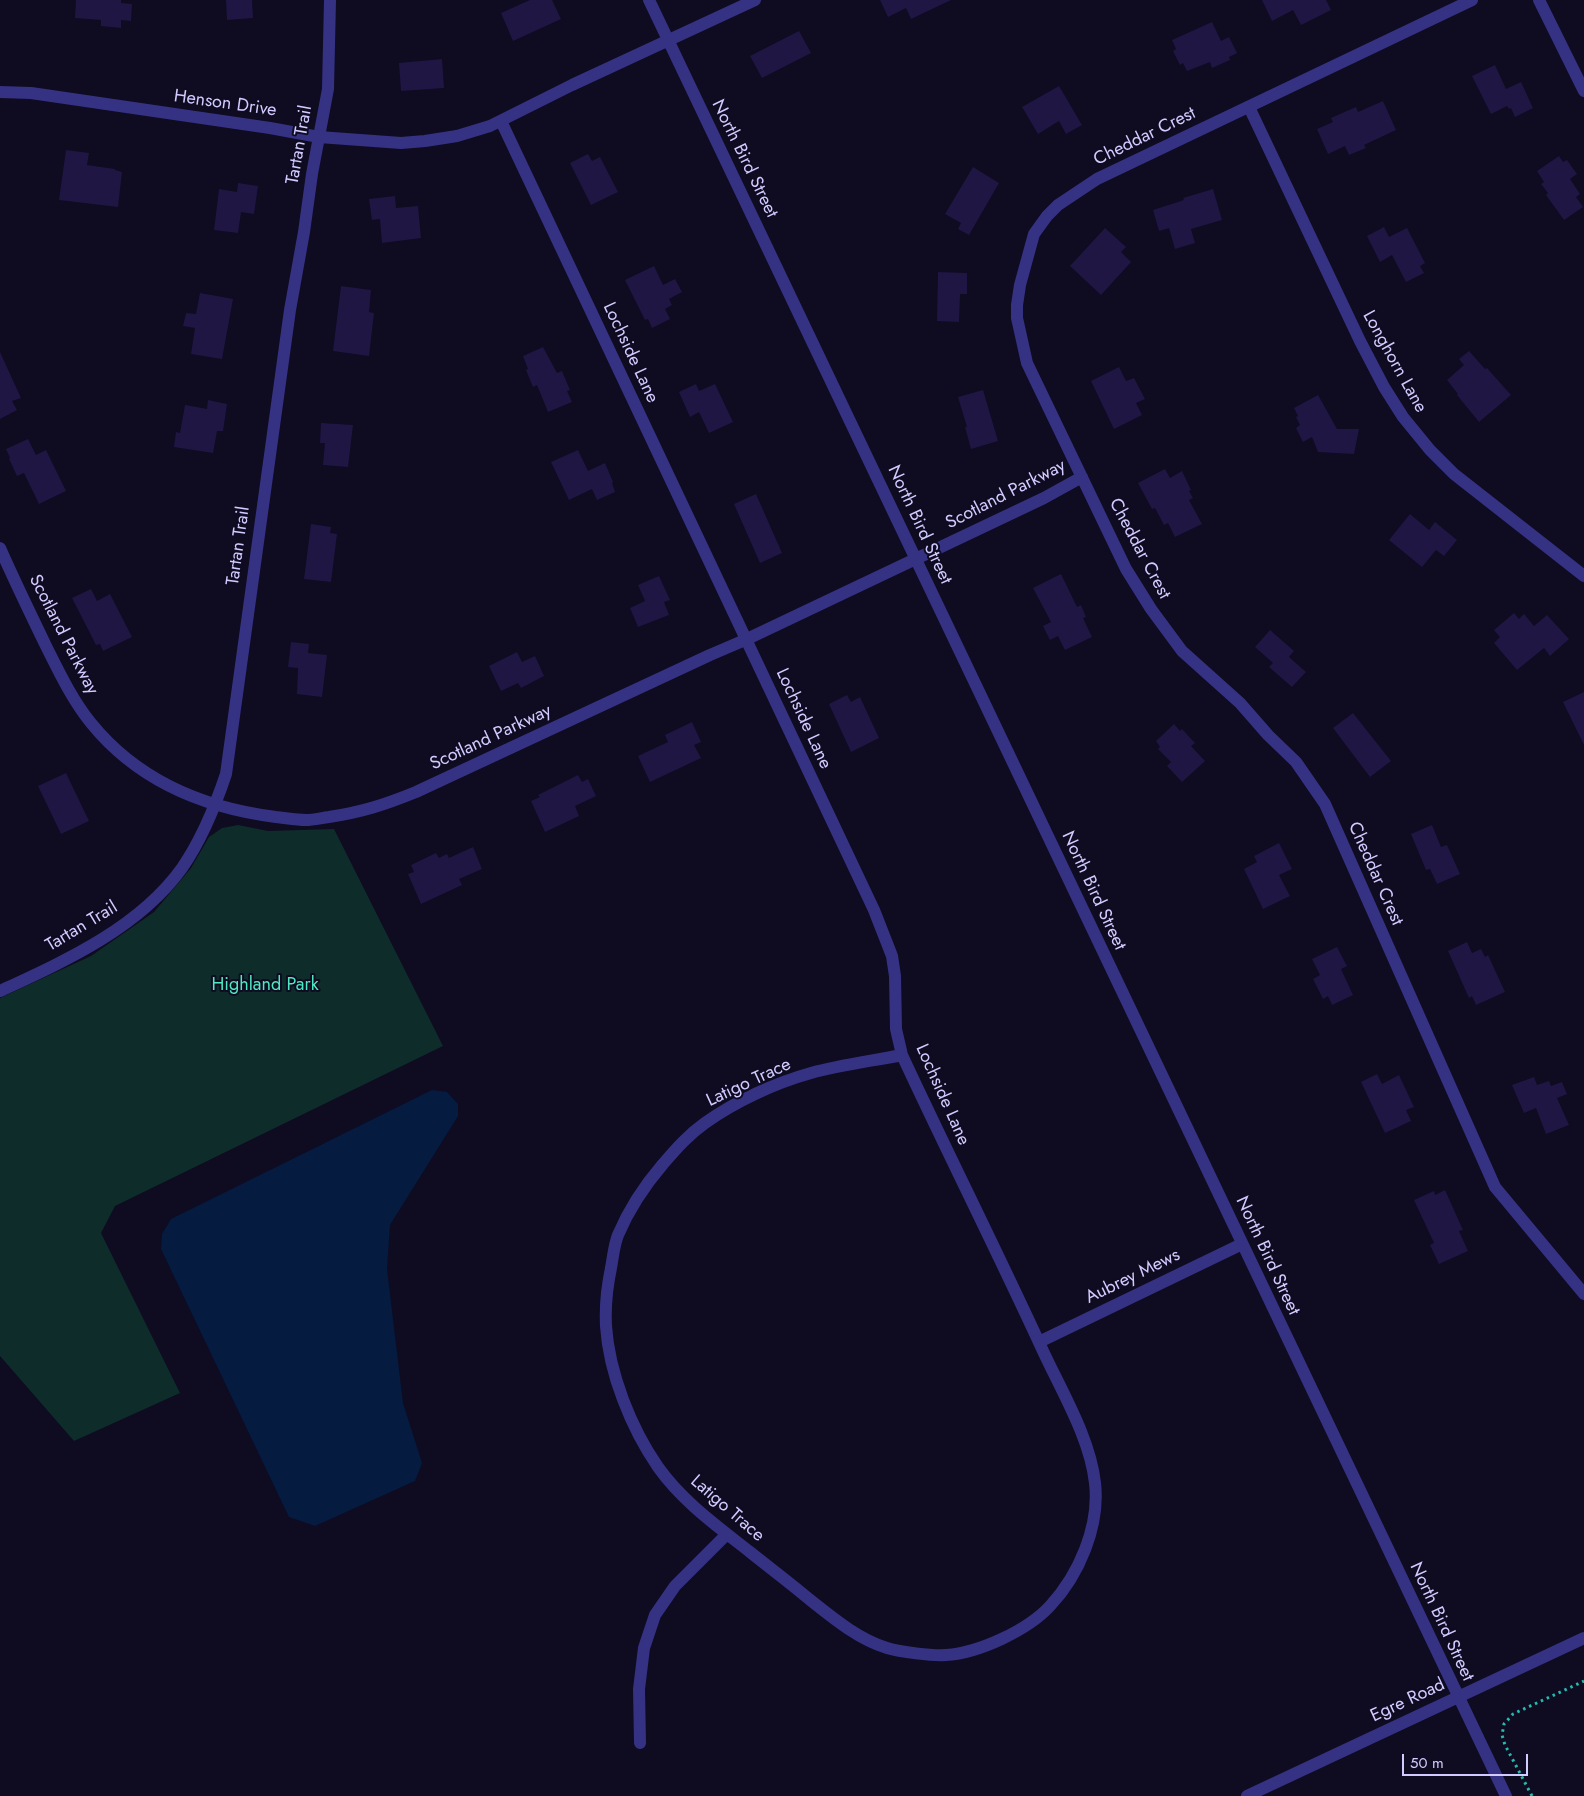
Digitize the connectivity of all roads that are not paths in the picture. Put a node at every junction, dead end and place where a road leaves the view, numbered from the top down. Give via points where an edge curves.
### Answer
1 (330, 0) edge
2 (649, 0) edge
3 (755, 0) edge
4 (1472, 0) edge
5 (1539, 0) edge
6 (669, 41) junction
7 (1584, 91) edge
8 (0, 92) edge
9 (1249, 107) junction
10 (501, 121) junction
11 (319, 137) junction
12 (1082, 476) junction
13 (0, 548) edge
14 (916, 559) junction
15 (1584, 576) edge
16 (745, 640) junction
17 (216, 805) junction
18 (0, 991) edge
19 (902, 1055) junction
20 (1242, 1244) junction
21 (1584, 1294) edge
22 (1039, 1342) junction
23 (727, 1534) junction
24 (1584, 1638) edge
25 (1457, 1697) junction
26 (640, 1743) dead end
27 (1247, 1796) edge
28 (1506, 1796) edge

1 - 11 street, Tartan Trail via 328,89
2 - 6 street, North Bird Street
3 - 6 street, Henson Drive
4 - 9 street, Cheddar Crest
5 - 7 street
6 - 10 street, Henson Drive
6 - 14 street, North Bird Street
8 - 11 street, Henson Drive via 31,93
9 - 12 street, Cheddar Crest via 1097,179 1058,205 1034,234 1020,285 1017,318 1028,362
9 - 15 street, Longhorn Lane via 1360,341 1403,417 1454,474
10 - 11 street, Henson Drive via 457,136 409,142
10 - 16 street, Lochside Lane
11 - 17 street, Tartan Trail via 290,310 226,774
12 - 14 street, Scotland Parkway via 1044,498
12 - 21 street, Cheddar Crest via 1126,569 1182,651 1296,762 1325,804 1495,1188
13 - 17 street, Scotland Parkway via 63,680 90,722 110,744 164,783
14 - 16 street, Scotland Parkway
14 - 20 street, North Bird Street
16 - 17 street, Scotland Parkway via 376,808 307,820
16 - 19 street, Lochside Lane via 874,910 892,956 896,1028
17 - 18 street, Tartan Trail via 181,868 153,900 118,929
19 - 22 street, Lochside Lane
19 - 23 street, Latigo Trace via 811,1073 777,1085 708,1121 684,1139 652,1176 616,1239 606,1324 610,1358 625,1403 640,1439 660,1470 691,1505
20 - 22 street, Aubrey Mews
20 - 25 street, North Bird Street
22 - 23 street, Latigo Trace via 1090,1456 1096,1506 1086,1548 1073,1578 1042,1615 992,1642 968,1650 944,1655 889,1649 844,1626
23 - 26 street via 675,1586 655,1615 644,1648 639,1689
24 - 25 street, Egre Road
25 - 27 street, Egre Road
25 - 28 street, North Bird Street

